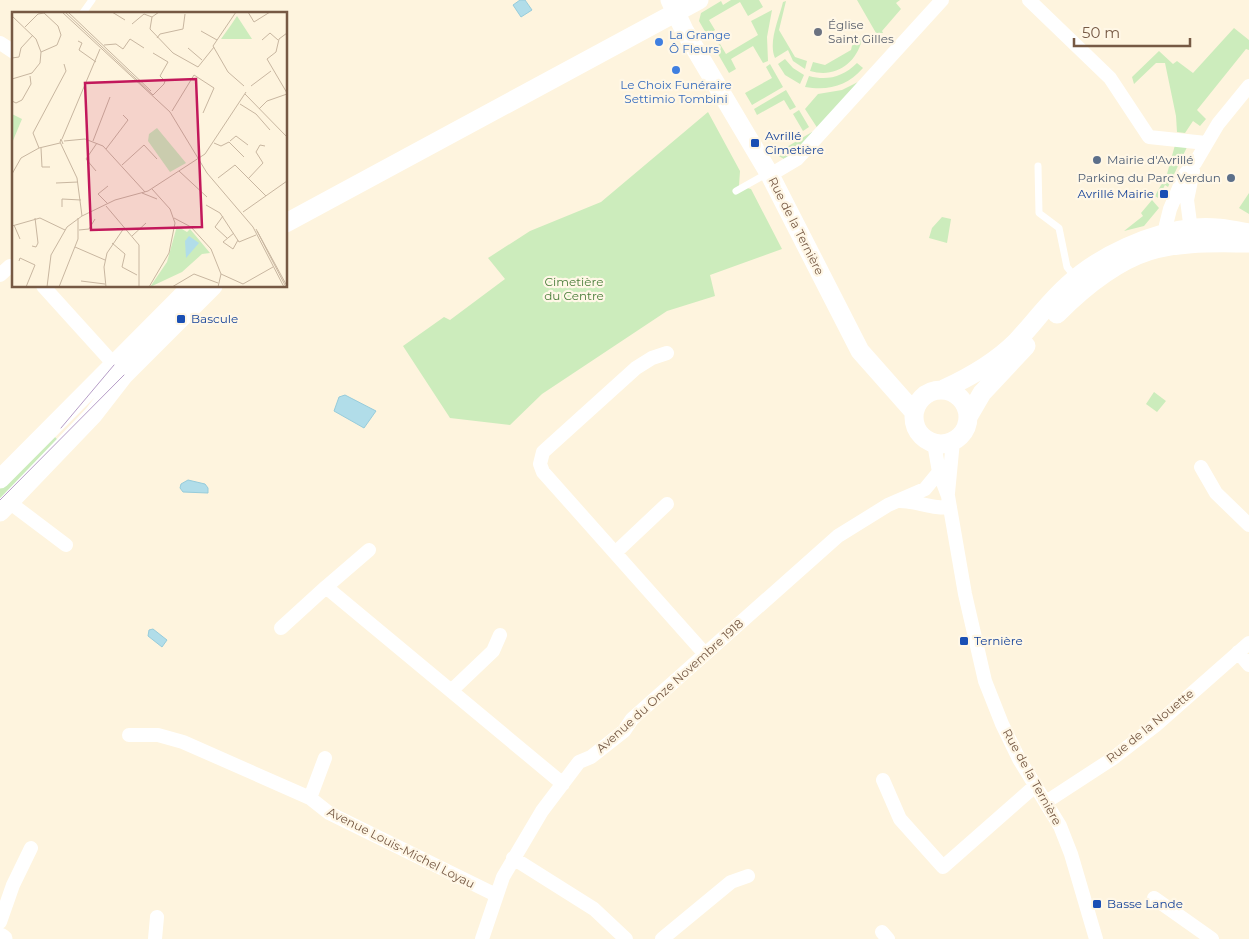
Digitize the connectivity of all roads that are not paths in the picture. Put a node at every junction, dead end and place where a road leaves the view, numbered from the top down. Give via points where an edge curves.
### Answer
1 (92, 0) edge
2 (699, 0) edge
3 (942, 0) edge
4 (1029, 0) edge
5 (674, 4) edge
6 (83, 12) edge
7 (0, 43) edge
8 (12, 51) edge
9 (1249, 86) edge
10 (1206, 143) junction
11 (1195, 163) junction
12 (1038, 166) dead end
13 (769, 174) junction
14 (736, 191) dead end
15 (288, 209) edge
16 (288, 222) edge
17 (1249, 232) edge
18 (1191, 236) junction
19 (1170, 239) junction
20 (1249, 244) edge
21 (12, 267) edge
22 (0, 275) edge
23 (1080, 283) junction
24 (45, 288) edge
25 (190, 288) edge
26 (211, 288) edge
27 (667, 354) dead end
28 (119, 370) junction
29 (890, 384) junction
30 (935, 391) junction
31 (914, 412) junction
32 (968, 417) junction
33 (953, 441) junction
34 (934, 443) junction
35 (1201, 467) dead end
36 (939, 472) junction
37 (0, 479) edge
38 (896, 501) junction
39 (949, 502) junction
40 (667, 504) dead end
41 (4, 507) edge
42 (1249, 525) edge
43 (66, 545) dead end
44 (369, 550) dead end
45 (615, 553) junction
46 (326, 587) junction
47 (280, 628) dead end
48 (500, 635) dead end
49 (1249, 643) edge
50 (1238, 652) junction
51 (705, 654) junction
52 (1249, 665) edge
53 (450, 691) junction
54 (129, 735) dead end
55 (325, 758) dead end
56 (883, 780) dead end
57 (563, 784) junction
58 (1035, 786) junction
59 (310, 798) junction
60 (1046, 802) junction
61 (31, 848) dead end
62 (513, 858) junction
63 (748, 876) dead end
64 (496, 895) junction
65 (1154, 898) dead end
66 (158, 917) dead end
67 (0, 922) edge
68 (156, 939) edge
69 (482, 939) edge
70 (626, 939) edge
71 (662, 939) edge
72 (1096, 939) edge
73 (1212, 939) edge

1 - 6 lane
2 - 5 main road
3 - 13 street via 798,159
4 - 10 street via 1110,78 1149,137
5 - 13 main road, Rue de la Ternière via 684,30
5 - 15 main road
5 - 16 main road
7 - 8 street
9 - 10 street
10 - 11 street
11 - 18 street via 1188,192
11 - 19 street via 1185,174 1175,195 1168,217
12 - 23 lane via 1039,213 1058,228 1067,267
13 - 14 lane
13 - 29 main road, Rue de la Ternière via 860,351
17 - 18 main road via 1207,228
18 - 19 main road
18 - 20 main road
19 - 23 main road via 1122,250 1090,266
21 - 22 street
23 - 30 main road via 972,377
23 - 32 main road via 1070,300 982,393
24 - 28 street
25 - 28 main road
26 - 28 main road
27 - 45 street via 652,358 636,368 543,452 539,460 543,472
28 - 37 main road
28 - 41 main road via 76,434
29 - 30 main road
29 - 31 main road, Rue de la Ternière
30 - 31 main road via 920,400
30 - 32 main road via 960,397
31 - 34 main road via 917,430
32 - 33 main road via 964,431
33 - 34 main road
33 - 39 street, Rue de la Ternière
34 - 36 street, Rue de la Ternière
35 - 42 street via 1216,493
36 - 38 street, Avenue du Onze Novembre 1918 via 924,489
36 - 39 street, Rue de la Ternière
38 - 39 street via 921,502 940,509
38 - 51 street, Avenue du Onze Novembre 1918 via 838,536
39 - 58 street, Rue de la Ternière via 985,681 1002,724
40 - 45 street
41 - 43 street
44 - 46 street
45 - 51 street
46 - 47 street
46 - 53 street
48 - 53 street via 493,651
49 - 50 street, Rue de la Nouette
50 - 52 street
50 - 60 street, Rue de la Nouette via 1156,725 1112,759
51 - 57 street, Avenue du Onze Novembre 1918 via 632,719 624,730 579,762
53 - 57 street
54 - 59 street, Avenue Louis-Michel Loyau via 158,735 183,742
55 - 59 street
56 - 58 street via 900,819 943,867
57 - 62 street, Avenue du Onze Novembre 1918
58 - 60 street, Rue de la Ternière
59 - 64 street, Avenue Louis-Michel Loyau via 329,813
60 - 72 street, Rue de la Ternière via 1071,854
61 - 67 street
62 - 64 street, Avenue du Onze Novembre 1918
62 - 70 street via 594,909
63 - 71 street via 731,882
64 - 69 street, Avenue du Onze Novembre 1918
65 - 73 street
66 - 68 street

